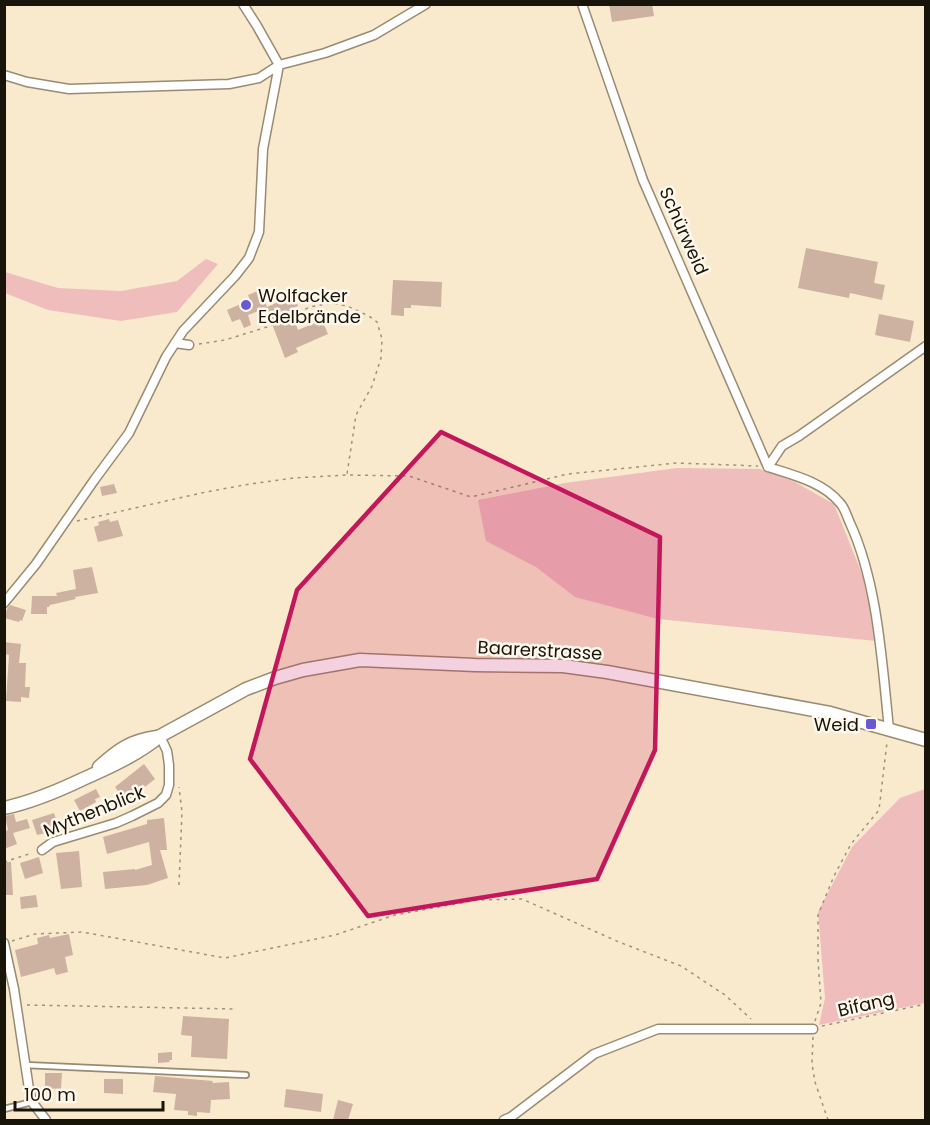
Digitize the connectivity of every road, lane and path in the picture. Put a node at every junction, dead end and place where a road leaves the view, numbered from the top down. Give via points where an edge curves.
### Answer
1 (243, 4) edge
2 (426, 4) edge
3 (582, 4) edge
4 (279, 66) junction
5 (4, 75) edge
6 (175, 344) junction
7 (189, 345) joint
8 (926, 346) edge
9 (768, 467) junction
10 (347, 475) junction
11 (64, 524) junction
12 (4, 603) edge
13 (889, 729) junction
14 (160, 736) junction
15 (926, 740) edge
16 (178, 781) dead end
17 (4, 808) edge
18 (42, 850) joint
19 (4, 862) edge
20 (178, 885) dead end
21 (5, 943) edge
22 (926, 1004) edge
23 (16, 1005) junction
24 (236, 1009) dead end
25 (763, 1029) junction
26 (813, 1029) junction
27 (25, 1065) junction
28 (246, 1074) dead end
29 (32, 1102) junction
30 (4, 1109) edge
31 (46, 1120) edge
32 (504, 1120) edge
33 (828, 1120) edge

1 - 4 street
2 - 4 street via 374,35
3 - 9 street, Schürweid via 644,180
4 - 5 street via 259,78 229,84 69,89
4 - 6 street via 263,149 259,232 249,258
6 - 7 street
6 - 11 street via 129,433
7 - 10 path via 225,340 267,327 310,307 331,303 347,306 377,322 382,339 381,358 372,386 356,414
8 - 9 street via 783,446
9 - 10 path via 677,464 568,474 471,496 409,476
9 - 13 street via 825,489 842,504 861,546 871,591
10 - 11 path via 250,484
11 - 12 street
13 - 14 street, Baarerstrasse via 770,701 563,666 360,660 303,670 246,689
13 - 15 street, Baarerstrasse
13 - 26 path via 879,810 851,844 818,915 821,1003
14 - 17 street, Baarerstrasse via 118,750 81,780 55,793
14 - 18 street, Mythenblick via 167,751 169,785 158,803 116,823 53,842
16 - 20 path via 182,812
18 - 19 path
21 - 23 street
21 - 25 path via 35,934 82,932 225,958 334,935 394,915 477,900 522,899 681,966 725,995
22 - 26 path, Bifang
23 - 24 path
23 - 27 street
25 - 26 street
25 - 32 street via 658,1029 594,1054
26 - 33 path via 815,1083
27 - 28 lane
27 - 29 street
29 - 30 lane
29 - 31 street

